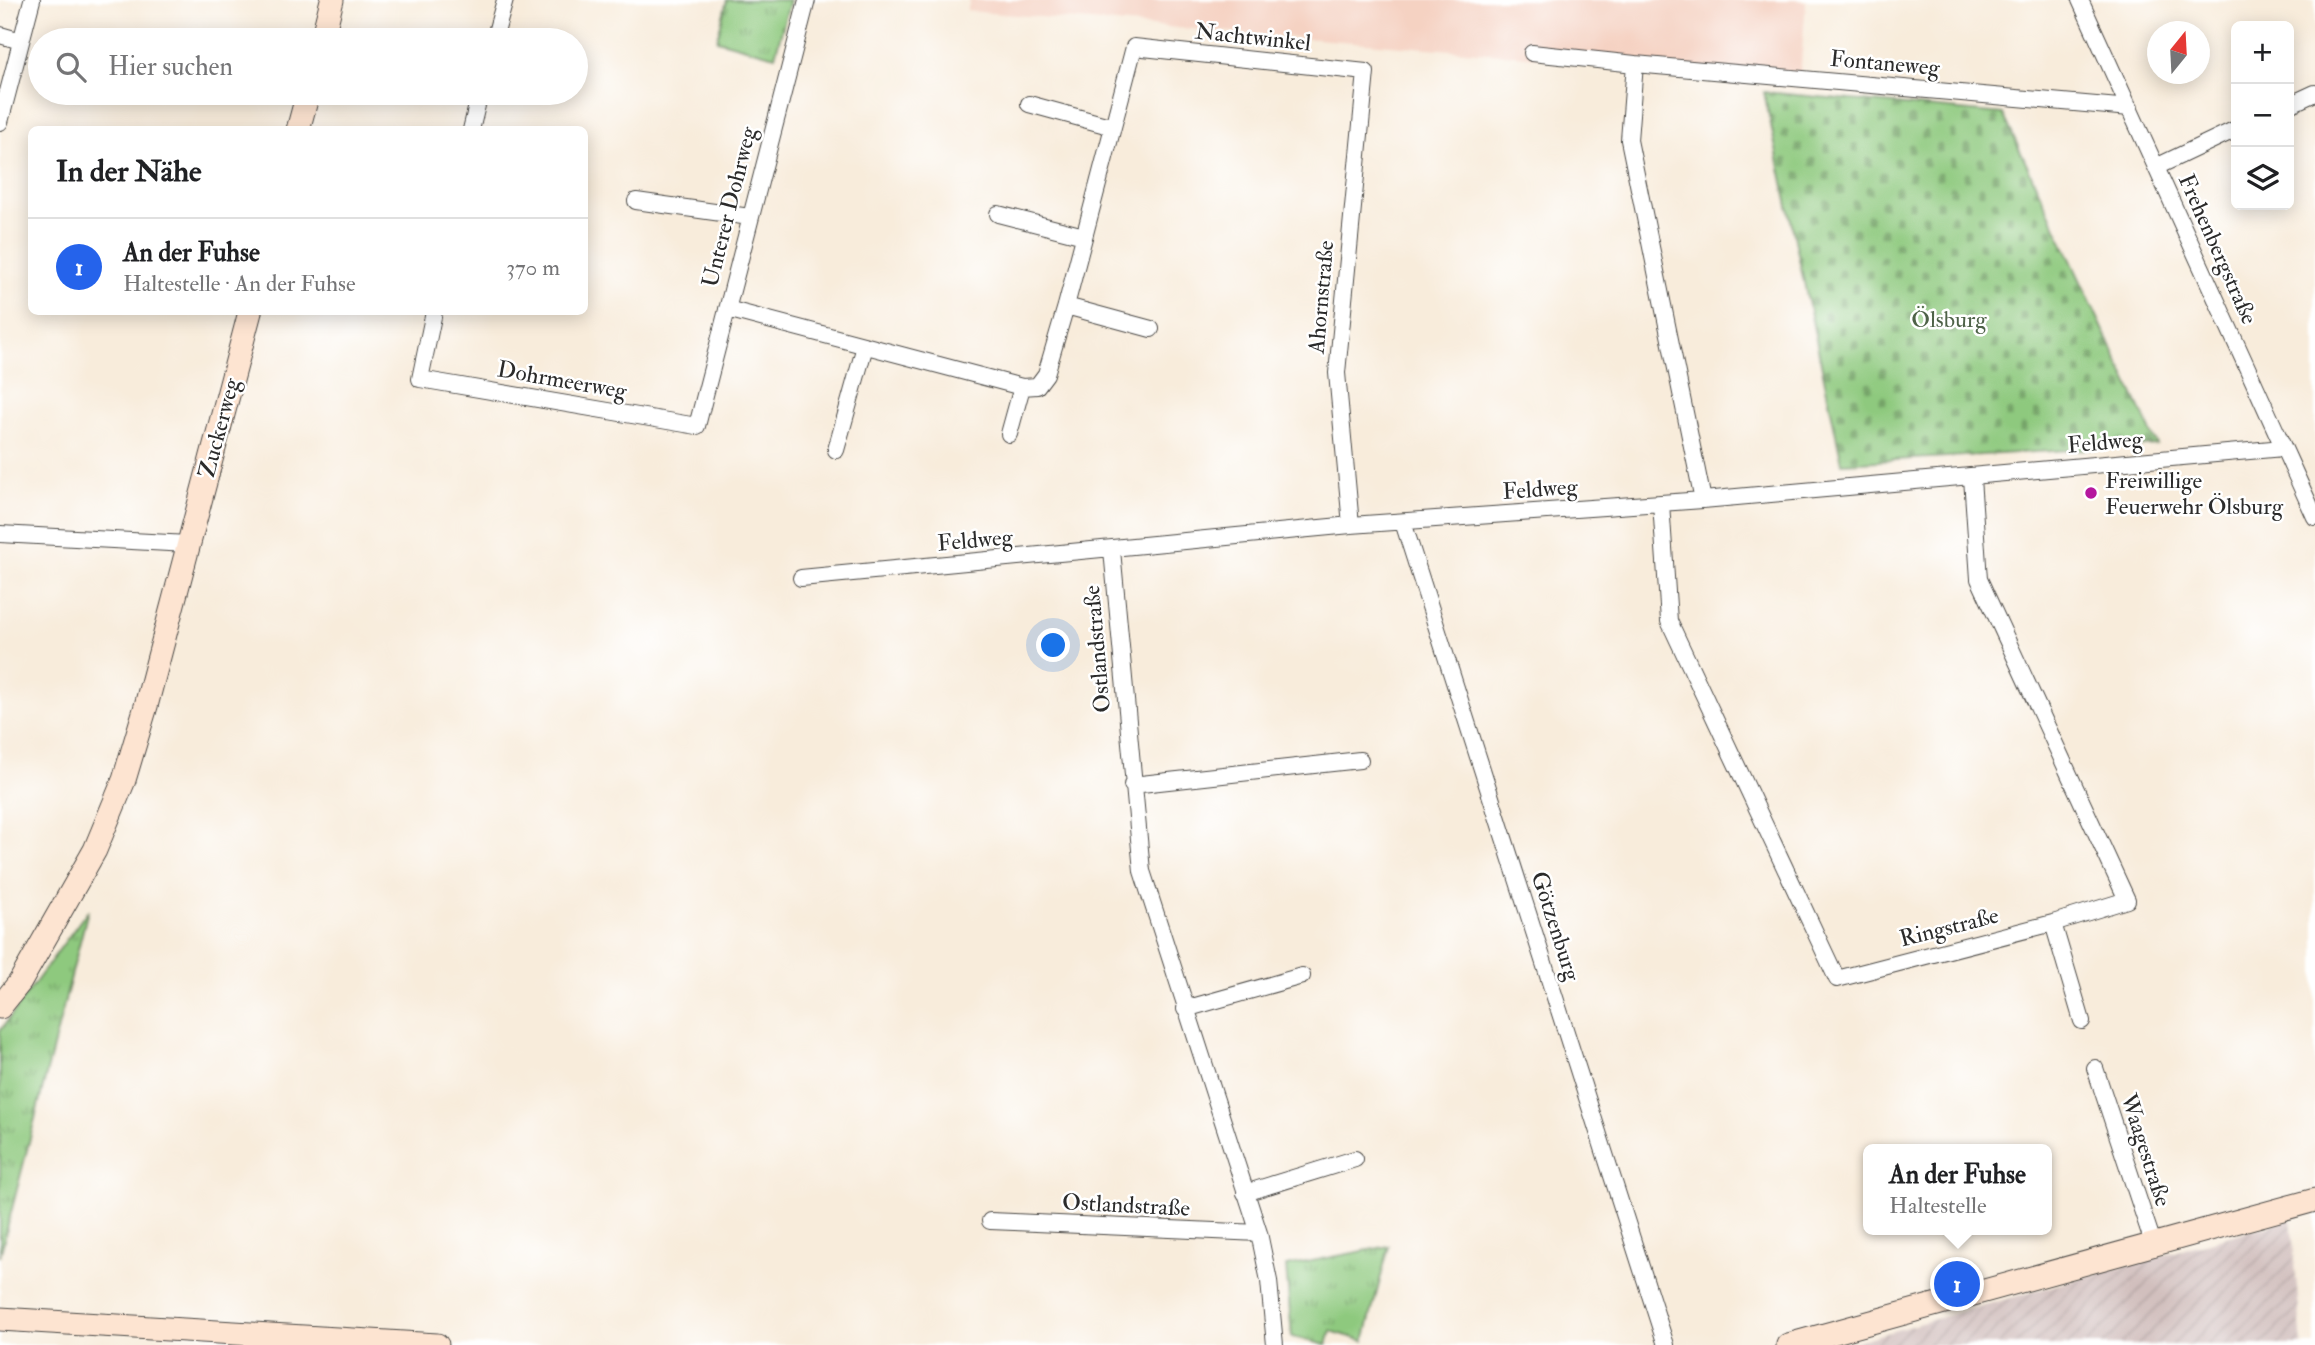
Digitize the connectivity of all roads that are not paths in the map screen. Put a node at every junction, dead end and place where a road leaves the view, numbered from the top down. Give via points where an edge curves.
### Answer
1 (32, 0) edge
2 (332, 0) edge
3 (505, 0) edge
4 (807, 0) edge
5 (2080, 0) edge
6 (325, 28) edge
7 (497, 28) edge
8 (0, 35) edge
9 (21, 41) junction
10 (1532, 53) dead end
11 (1635, 64) junction
12 (1366, 72) joint
13 (2315, 93) edge
14 (2294, 103) edge
15 (1030, 104) dead end
16 (305, 105) edge
17 (477, 105) edge
18 (2130, 108) junction
19 (0, 122) edge
20 (299, 126) edge
21 (472, 126) edge
22 (1113, 127) junction
23 (2231, 131) edge
24 (2156, 167) junction
25 (636, 201) dead end
26 (998, 215) dead end
27 (750, 217) junction
28 (1084, 236) junction
29 (1066, 306) junction
30 (727, 309) junction
31 (249, 315) edge
32 (432, 315) edge
33 (1151, 329) dead end
34 (865, 346) junction
35 (1022, 387) junction
36 (697, 426) joint
37 (1009, 434) dead end
38 (2283, 448) junction
39 (836, 450) dead end
40 (1972, 478) junction
41 (1703, 500) junction
42 (1661, 503) junction
43 (2315, 517) edge
44 (1403, 522) junction
45 (1351, 525) junction
46 (0, 534) edge
47 (188, 544) junction
48 (1112, 550) junction
49 (801, 578) dead end
50 (1360, 760) dead end
51 (1132, 785) junction
52 (2053, 923) junction
53 (1302, 976) dead end
54 (0, 1007) edge
55 (1185, 1009) junction
56 (2082, 1021) dead end
57 (2095, 1068) dead end
58 (1355, 1159) dead end
59 (1245, 1193) junction
60 (2315, 1200) edge
61 (990, 1221) dead end
62 (1259, 1234) junction
63 (2154, 1246) junction
64 (0, 1319) edge
65 (437, 1345) edge
66 (1275, 1345) edge
67 (1666, 1345) edge
68 (1788, 1345) edge

1 - 9 street
2 - 6 street
3 - 7 street
4 - 27 street, Unterer Dohrweg
5 - 18 street, Frehenbergstraße
8 - 9 street
9 - 19 street
10 - 11 street, Fontaneweg
11 - 18 street, Fontaneweg
11 - 41 street via 1629,140
12 - 22 street, Nachtwinkel via 1134,47
12 - 45 street, Ahornstraße via 1337,373
13 - 14 street
15 - 22 street
16 - 20 street
17 - 21 street
18 - 24 street, Frehenbergstraße
22 - 28 street, Nachtwinkel
23 - 24 street
24 - 38 street, Frehenbergstraße
25 - 27 street
26 - 28 street
27 - 30 street, Unterer Dohrweg
28 - 29 street, Nachtwinkel
29 - 33 street
29 - 35 street, Nachtwinkel via 1046,374 1037,386
30 - 34 street
30 - 36 street, Unterer Dohrweg
31 - 47 street, Zuckerweg
32 - 36 street, Dohrmeerweg via 420,379
34 - 35 street
34 - 39 street
35 - 37 street
38 - 40 street, Feldweg
38 - 43 street, Frehenbergstraße
40 - 41 street, Feldweg
40 - 52 street, Ringstraße via 1979,579 2127,900
41 - 42 street, Feldweg
42 - 44 street, Feldweg
42 - 52 street, Ringstraße via 1669,621 1837,979
44 - 45 street, Feldweg
44 - 67 street, Götzenburg
45 - 48 street, Feldweg
46 - 47 street
47 - 54 street, Zuckerweg via 124,780 100,838 20,982
48 - 49 street, Feldweg
48 - 51 street, Ostlandstraße
50 - 51 street
51 - 55 street, Ostlandstraße via 1142,871
52 - 56 street
53 - 55 street
55 - 59 street, Ostlandstraße
57 - 63 street, Waagestraße
58 - 59 street
59 - 62 street, Ostlandstraße
60 - 63 street
61 - 62 street, Ostlandstraße
62 - 66 street, Ostlandstraße
63 - 68 street
64 - 65 street

